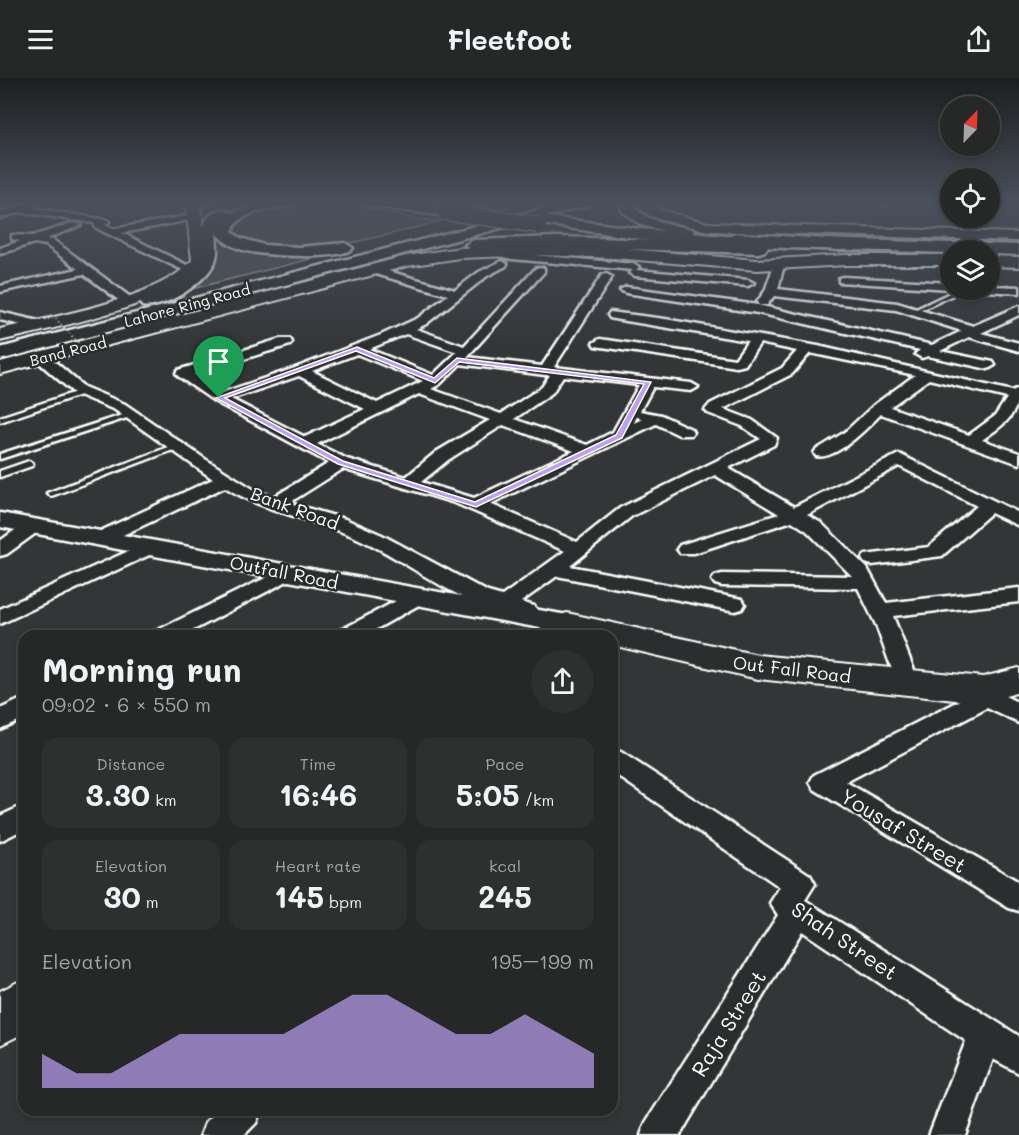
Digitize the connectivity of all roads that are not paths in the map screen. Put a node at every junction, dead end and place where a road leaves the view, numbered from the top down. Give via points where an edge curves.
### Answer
1 (61, 251) edge
2 (152, 251) edge
3 (199, 251) edge
4 (207, 251) edge
5 (280, 251) edge
6 (312, 251) edge
7 (353, 251) edge
8 (393, 251) edge
9 (414, 251) edge
10 (887, 251) edge
11 (940, 253) edge
12 (1000, 254) edge
13 (1019, 255) edge
14 (498, 258) junction
15 (940, 260) edge
16 (699, 261) junction
17 (830, 261) junction
18 (1000, 261) edge
19 (352, 262) junction
20 (1019, 262) edge
21 (779, 265) junction
22 (86, 270) junction
23 (373, 270) junction
24 (540, 270) dead end
25 (194, 271) junction
26 (12, 276) dead end
27 (606, 277) dead end
28 (695, 278) junction
29 (843, 280) junction
30 (35, 281) junction
31 (748, 283) dead end
32 (940, 285) edge
33 (0, 289) edge
34 (1000, 289) edge
35 (626, 290) dead end
36 (1019, 290) edge
37 (771, 292) junction
38 (457, 294) junction
39 (836, 299) junction
40 (940, 299) edge
41 (129, 302) junction
42 (758, 309) junction
43 (1019, 310) edge
44 (913, 312) junction
45 (614, 315) dead end
46 (0, 316) edge
47 (117, 317) junction
48 (1002, 318) junction
49 (44, 321) junction
50 (1019, 323) edge
51 (834, 325) junction
52 (405, 329) junction
53 (974, 332) junction
54 (0, 335) edge
55 (756, 339) junction
56 (285, 342) dead end
57 (600, 344) dead end
58 (0, 347) edge
59 (1019, 347) edge
60 (357, 349) junction
61 (806, 349) junction
62 (931, 351) junction
63 (0, 354) edge
64 (462, 355) junction
65 (42, 357) junction
66 (988, 365) dead end
67 (891, 367) junction
68 (0, 368) edge
69 (300, 371) junction
70 (552, 371) junction
71 (926, 374) junction
72 (435, 381) junction
73 (648, 382) junction
74 (691, 387) dead end
75 (418, 389) junction
76 (85, 392) junction
77 (1018, 395) edge
78 (219, 398) junction
79 (879, 408) junction
80 (377, 409) junction
81 (632, 413) junction
82 (132, 415) junction
83 (656, 418) junction
84 (0, 420) edge
85 (502, 420) junction
86 (685, 432) dead end
87 (619, 436) junction
88 (971, 441) junction
89 (305, 443) junction
90 (177, 447) junction
91 (589, 452) junction
92 (822, 453) dead end
93 (0, 457) edge
94 (1019, 459) edge
95 (341, 463) junction
96 (29, 464) dead end
97 (717, 469) junction
98 (0, 474) edge
99 (226, 480) junction
100 (409, 483) junction
101 (51, 493) dead end
102 (275, 504) junction
103 (476, 504) junction
104 (989, 505) junction
105 (793, 514) junction
106 (0, 520) edge
107 (1019, 520) edge
108 (33, 526) junction
109 (101, 538) junction
110 (150, 547) junction
111 (0, 549) edge
112 (687, 549) dead end
113 (578, 550) junction
114 (872, 559) dead end
115 (552, 569) junction
116 (288, 573) junction
117 (722, 580) dead end
118 (865, 582) junction
119 (1019, 595) edge
120 (417, 597) junction
121 (505, 604) junction
122 (735, 604) dead end
123 (880, 611) junction
124 (0, 617) edge
125 (176, 630) edge
126 (358, 630) edge
127 (559, 630) edge
128 (618, 641) edge
129 (1019, 680) edge
130 (907, 682) junction
131 (985, 694) junction
132 (18, 710) edge
133 (1019, 714) edge
134 (0, 720) edge
135 (618, 763) edge
136 (18, 819) edge
137 (0, 829) edge
138 (1019, 898) edge
139 (797, 911) junction
140 (18, 1008) edge
141 (0, 1020) edge
142 (986, 1034) junction
143 (1019, 1056) edge
144 (237, 1116) edge
145 (219, 1135) edge
146 (659, 1135) edge
147 (947, 1135) edge

1 - 22 street
2 - 25 street
3 - 25 main road via 200,261
4 - 47 main road via 206,262 198,273
5 - 6 main road
7 - 47 main road, Lahore Ring Road
8 - 19 main road, Lahore Ring Road, bridge
9 - 19 main road
10 - 11 main road
12 - 13 main road
14 - 16 main road, Band Road via 592,252
14 - 23 main road, Band Road via 430,257
14 - 28 street via 512,256
14 - 38 street
15 - 17 main road, Band Road
16 - 21 main road, Band Road via 737,258
16 - 28 street
17 - 21 main road, Band Road
17 - 29 street
18 - 20 main road
19 - 63 main road, Lahore Ring Road
21 - 37 street
22 - 30 street
22 - 41 street
23 - 38 street
23 - 65 main road, Band Road
24 - 64 street
25 - 41 main road, Band Road
26 - 30 street
27 - 70 street
28 - 31 street
29 - 32 street
29 - 39 street
30 - 33 street
34 - 36 street
35 - 42 street
37 - 39 street
37 - 42 street
38 - 52 street via 434,314
39 - 44 street
39 - 51 street
40 - 44 lane
41 - 49 main road, Band Road
42 - 51 street
43 - 48 street
44 - 53 street
45 - 55 street
46 - 49 street
47 - 58 main road, Lahore Ring Road
48 - 50 street
48 - 53 street
49 - 54 main road, Band Road
51 - 62 street
52 - 60 street
52 - 64 street
53 - 59 street
53 - 62 street
55 - 57 street via 737,363
55 - 61 street
56 - 78 street via 183,373
60 - 69 street
60 - 72 street
61 - 67 street
61 - 97 street via 787,371 715,407 713,410 747,423 770,441
62 - 66 street
62 - 67 street
64 - 70 street
64 - 72 street
65 - 68 main road, Band Road
65 - 76 street, Bank Road
67 - 71 street
69 - 78 street
69 - 80 street
70 - 73 street
70 - 85 street via 547,390
71 - 77 street
71 - 79 street
72 - 75 street
73 - 74 street
73 - 81 street
75 - 80 street
75 - 85 street
76 - 82 street, Bank Road
76 - 84 lane
77 - 88 street via 1001,419
78 - 89 street
79 - 88 street
79 - 92 street via 851,435
80 - 89 street
81 - 83 street
81 - 87 street
82 - 90 street, Bank Road
82 - 93 lane
83 - 86 street
83 - 87 street
85 - 91 street
85 - 100 street via 442,456
87 - 91 street
88 - 94 street
89 - 95 street
90 - 99 street, Bank Road
90 - 101 lane
91 - 103 street
95 - 100 street
95 - 102 street
96 - 98 lane
97 - 105 street
97 - 113 street via 626,512
99 - 102 street, Bank Road
99 - 109 street
100 - 103 street
102 - 121 street, Bank Road via 375,539 481,597
103 - 113 street
104 - 105 street via 899,459
104 - 107 street
104 - 114 street via 935,552
105 - 112 street
105 - 118 street via 814,527 860,572
106 - 108 street, Outfall Road
108 - 109 street, Outfall Road
108 - 111 street
109 - 110 street, Outfall Road
110 - 116 street, Outfall Road
110 - 124 street
113 - 115 street
115 - 121 street
115 - 122 street
116 - 120 street, Outfall Road
116 - 125 street
117 - 118 street
118 - 123 street
119 - 123 street
120 - 126 street
120 - 127 street, Outfall Road
121 - 127 street, Bank Road
123 - 130 street
128 - 130 main road, Out Fall Road via 758,667
129 - 131 main road, Out Fall Road
130 - 131 main road, Out Fall Road
131 - 133 street
131 - 138 street, Yousaf Street via 824,782
132 - 134 street
135 - 139 street, Shah Street via 800,884 785,903
136 - 137 street
139 - 142 street, Shah Street
139 - 146 street, Raja Street
140 - 141 main road
142 - 143 street, Shah Street
142 - 147 street
144 - 145 street

